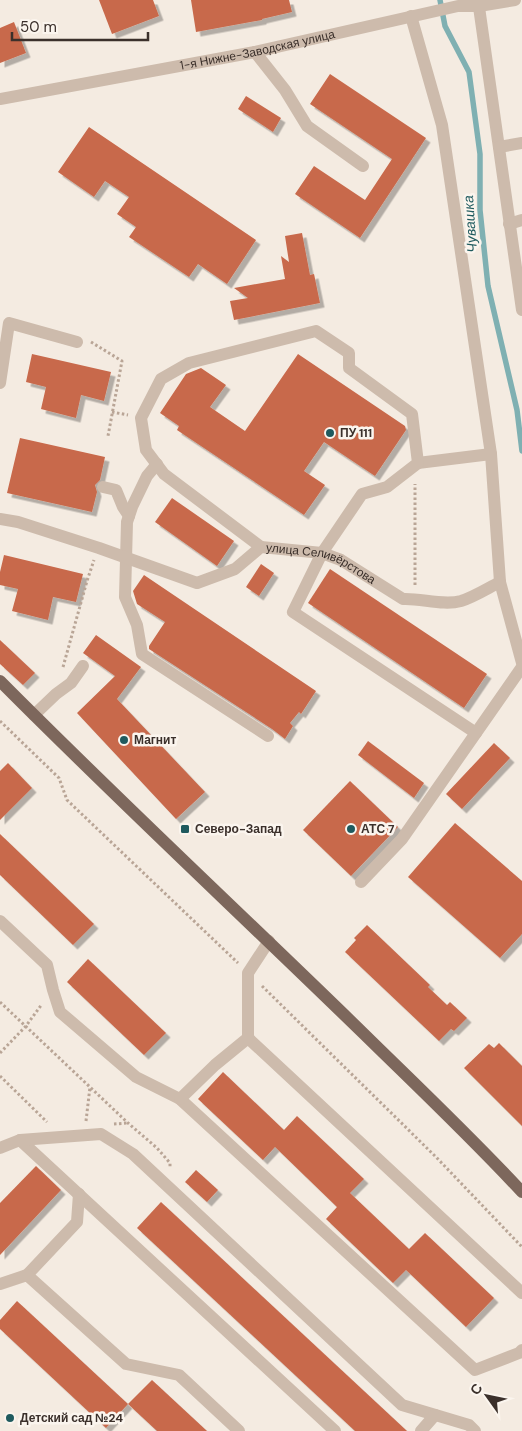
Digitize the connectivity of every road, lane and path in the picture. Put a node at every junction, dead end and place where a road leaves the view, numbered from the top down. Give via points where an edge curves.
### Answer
1 (514, 0) edge
2 (479, 3) edge
3 (411, 16) junction
4 (255, 52) junction
5 (0, 99) edge
6 (522, 143) edge
7 (498, 147) junction
8 (364, 166) dead end
9 (522, 220) edge
10 (509, 224) junction
11 (518, 260) edge
12 (522, 310) edge
13 (77, 342) joint
14 (0, 383) edge
15 (108, 436) dead end
16 (491, 454) junction
17 (418, 463) junction
18 (157, 464) junction
19 (103, 487) dead end
20 (129, 516) junction
21 (0, 519) edge
22 (261, 547) junction
23 (99, 548) junction
24 (322, 553) junction
25 (126, 558) junction
26 (500, 582) junction
27 (415, 598) junction
28 (522, 665) edge
29 (83, 666) dead end
30 (0, 682) edge
31 (56, 694) junction
32 (34, 715) junction
33 (476, 733) junction
34 (268, 736) dead end
35 (361, 882) dead end
36 (0, 921) edge
37 (268, 942) junction
38 (53, 990) junction
39 (0, 1002) edge
40 (26, 1026) junction
41 (248, 1038) junction
42 (0, 1053) edge
43 (0, 1076) edge
44 (90, 1087) junction
45 (180, 1099) junction
46 (86, 1126) dead end
47 (52, 1128) dead end
48 (20, 1140) junction
49 (0, 1148) edge
50 (167, 1186) junction
51 (522, 1192) edge
52 (79, 1194) junction
53 (27, 1276) junction
54 (0, 1284) edge
55 (522, 1293) edge
56 (522, 1350) edge
57 (436, 1415) junction
58 (239, 1431) edge
59 (335, 1431) edge
60 (421, 1431) edge
61 (475, 1431) edge

1 - 2 street, 1-я Нижне-Заводская улица
2 - 3 street, 1-я Нижне-Заводская улица
2 - 7 street
3 - 4 street, 1-я Нижне-Заводская улица
3 - 16 street via 442,126
4 - 5 street, 1-я Нижне-Заводская улица
4 - 8 street via 285,90 307,126
6 - 7 street
7 - 10 street
9 - 10 street
10 - 11 street
11 - 12 street
13 - 14 street via 9,323
13 - 15 path via 90,341 122,361
16 - 17 street
16 - 26 street
17 - 18 street via 412,414 349,368 349,353 316,331 189,363 161,379 141,418 146,450
17 - 24 street via 387,487 362,494
17 - 27 path via 415,481
18 - 20 street via 147,476
18 - 22 street via 164,474
19 - 20 street via 116,490
20 - 25 street
21 - 23 street, улица Селивёрстова
22 - 24 street, улица Селивёрстова
22 - 25 street, улица Селивёрстова via 235,569 197,583
23 - 25 street, улица Селивёрстова
23 - 31 path
24 - 27 street, улица Селивёрстова via 341,560 403,599
24 - 33 street via 293,612
25 - 34 street via 125,597 137,625 142,654
26 - 27 street, улица Селивёрстова via 461,601 425,602
26 - 28 street
28 - 33 street
29 - 31 street via 71,684
30 - 32 main road
31 - 32 street
32 - 37 main road
33 - 35 street via 402,839
36 - 38 street via 47,965
37 - 41 street via 248,973
37 - 51 main road
38 - 40 path
38 - 45 street via 60,1012 136,1077
39 - 40 path
40 - 42 path
40 - 44 path
41 - 45 street
41 - 55 street
43 - 47 path
44 - 46 path
44 - 50 path via 170,1163
45 - 56 street via 474,1370
48 - 49 street
48 - 50 street via 101,1134 133,1154
48 - 52 street
50 - 57 street via 402,1405
52 - 53 street via 77,1222
52 - 59 street
53 - 54 street
53 - 58 street via 126,1364 179,1375
57 - 60 street
57 - 61 street via 469,1425

